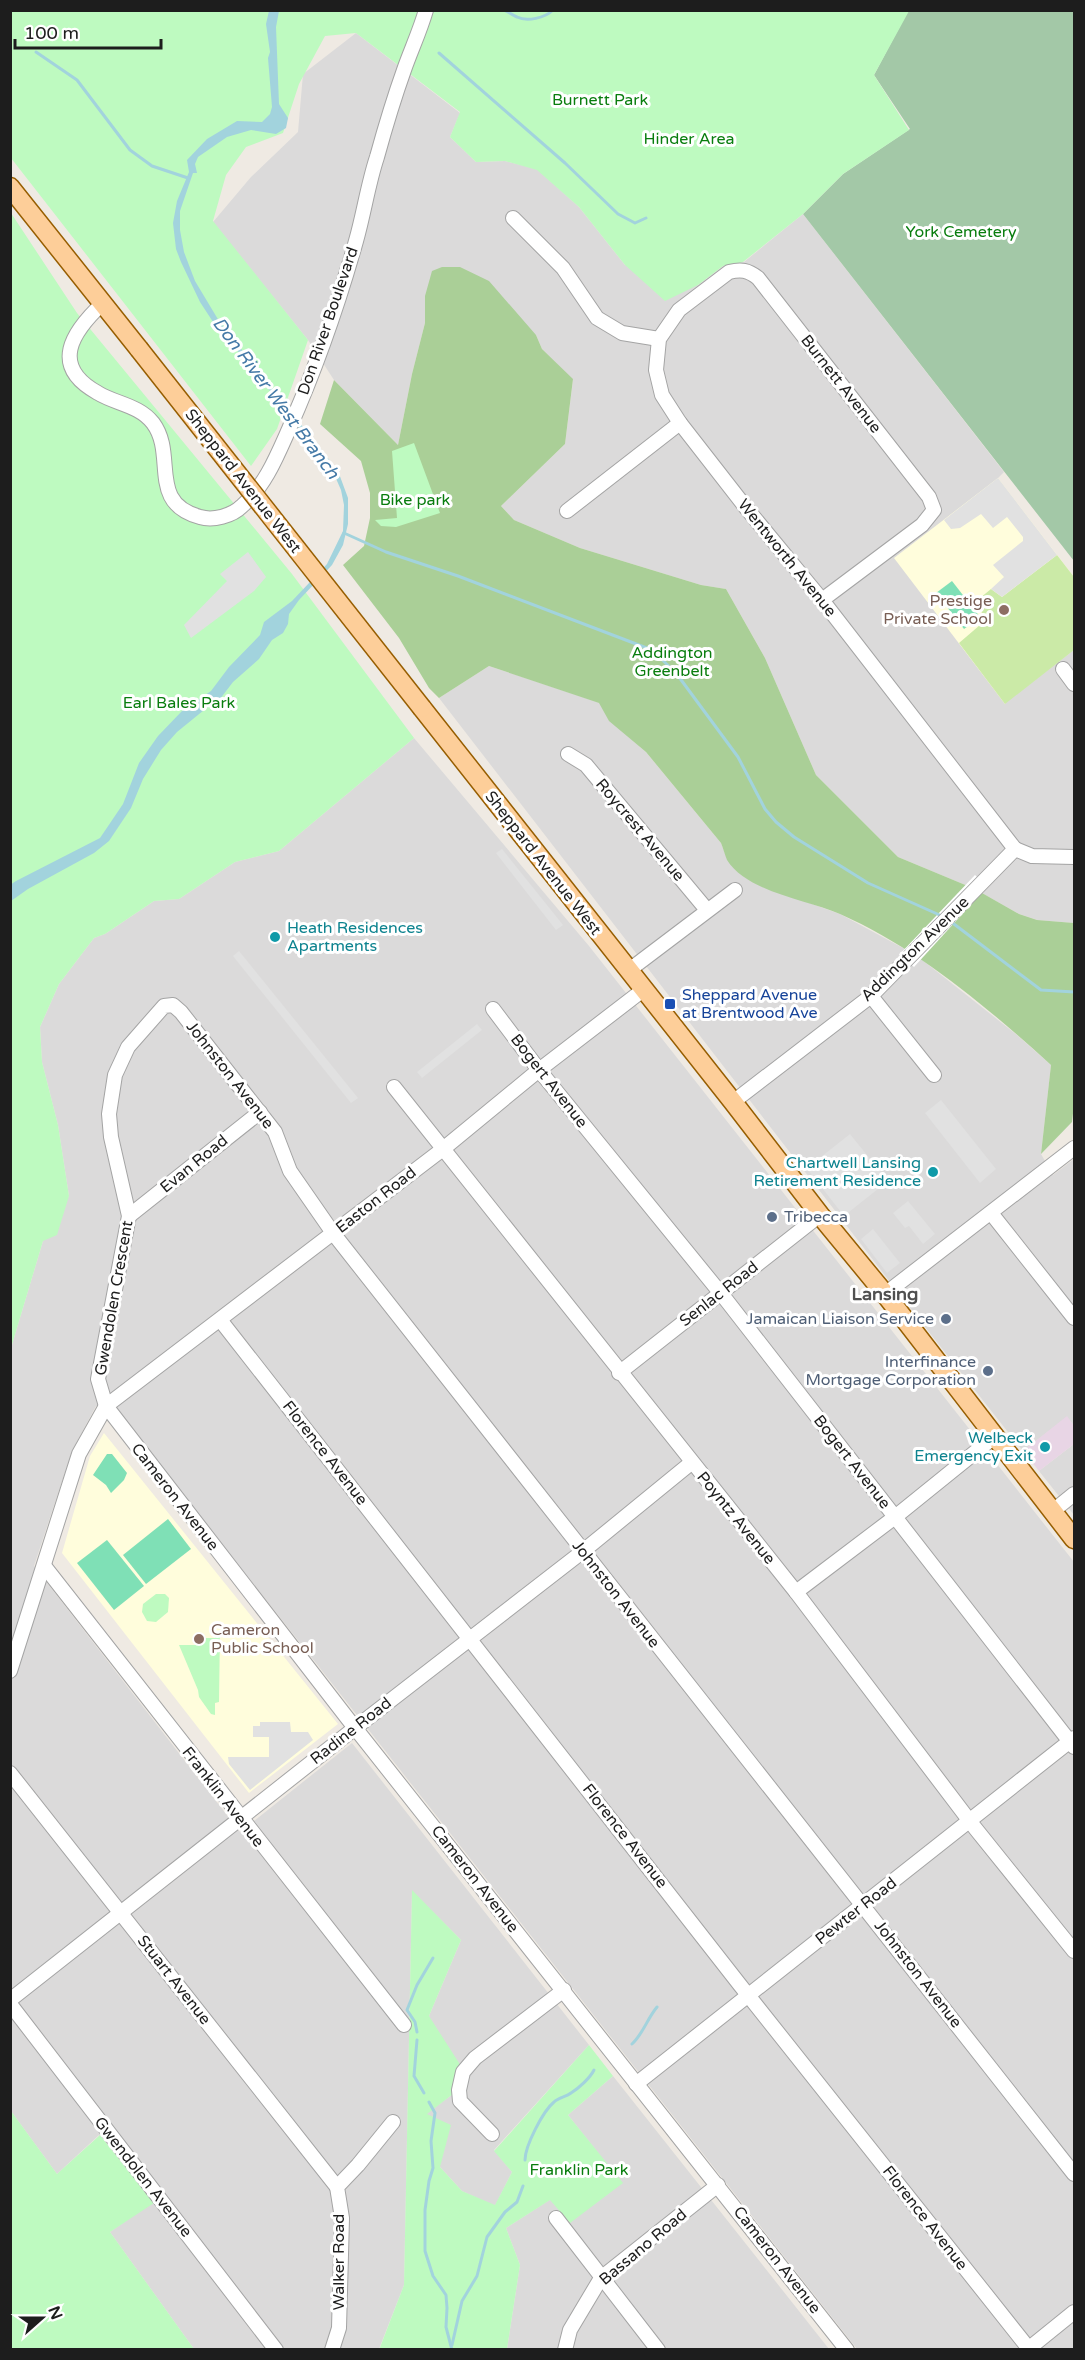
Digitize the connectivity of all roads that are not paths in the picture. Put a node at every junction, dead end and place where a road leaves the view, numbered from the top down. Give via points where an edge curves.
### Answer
1 (426, 10) edge
2 (10, 187) edge
3 (513, 218) dead end
4 (738, 269) joint
5 (103, 303) junction
6 (659, 339) junction
7 (680, 423) junction
8 (567, 511) dead end
9 (822, 600) junction
10 (1063, 669) dead end
11 (1074, 684) edge
12 (568, 754) dead end
13 (1015, 849) junction
14 (1074, 857) edge
15 (735, 890) dead end
16 (708, 910) junction
17 (628, 971) junction
18 (643, 990) junction
19 (871, 996) junction
20 (173, 1005) joint
21 (493, 1009) dead end
22 (539, 1070) junction
23 (934, 1075) dead end
24 (394, 1087) dead end
25 (733, 1102) junction
26 (260, 1112) junction
27 (1074, 1148) edge
28 (443, 1149) junction
29 (991, 1213) junction
30 (820, 1215) junction
31 (129, 1216) junction
32 (333, 1233) junction
33 (720, 1293) junction
34 (885, 1294) junction
35 (1074, 1318) edge
36 (221, 1321) junction
37 (619, 1373) junction
38 (106, 1406) junction
39 (994, 1437) junction
40 (691, 1463) junction
41 (1074, 1494) edge
42 (1053, 1511) junction
43 (895, 1517) junction
44 (1074, 1539) edge
45 (582, 1552) junction
46 (45, 1567) junction
47 (796, 1592) junction
48 (471, 1638) junction
49 (10, 1671) edge
50 (354, 1728) junction
51 (1073, 1742) edge
52 (10, 1773) edge
53 (241, 1819) junction
54 (971, 1821) junction
55 (864, 1905) junction
56 (121, 1912) junction
57 (1074, 1951) edge
58 (564, 1990) junction
59 (748, 1995) junction
60 (10, 2000) edge
61 (10, 2004) edge
62 (404, 2025) dead end
63 (636, 2084) junction
64 (393, 2122) dead end
65 (492, 2134) dead end
66 (1074, 2174) edge
67 (718, 2185) junction
68 (337, 2187) junction
69 (556, 2218) dead end
70 (601, 2278) junction
71 (1074, 2312) edge
72 (276, 2349) edge
73 (332, 2349) edge
74 (565, 2349) edge
75 (658, 2349) edge
76 (847, 2349) edge
77 (1029, 2349) edge

1 - 5 street, Don River Boulevard via 400,81 356,241 303,398 266,478 242,507 207,519 181,509 168,492 154,424 136,409 99,394 76,375 69,357 71,341
2 - 5 main road, Sheppard Avenue West
3 - 6 street via 564,268 597,318 622,333
4 - 6 street, Wentworth Avenue via 679,310
4 - 9 street, Burnett Avenue via 758,278 929,497 934,510 922,525
5 - 17 main road, Sheppard Avenue West, bridge
6 - 7 street, Wentworth Avenue via 656,370 662,395
7 - 8 street
7 - 9 street, Wentworth Avenue
9 - 13 street, Wentworth Avenue
10 - 11 street
12 - 16 street, Roycrest Avenue via 586,765
13 - 14 street via 1032,856
13 - 19 street, Addington Avenue
15 - 16 street
16 - 17 street
17 - 18 main road, Sheppard Avenue West
18 - 22 street, Easton Road
18 - 25 main road, Sheppard Avenue West
19 - 23 street
19 - 25 street, Addington Avenue
20 - 26 street, Johnston Avenue
20 - 31 street, Gwendolen Crescent via 164,1006 129,1047 115,1075 109,1114 111,1137
21 - 22 street, Bogert Avenue
22 - 28 street, Easton Road
22 - 33 street, Bogert Avenue
24 - 28 street, Poyntz Avenue
25 - 30 main road, Sheppard Avenue West
26 - 31 street, Evan Road
26 - 32 street, Johnston Avenue via 275,1132 290,1171
27 - 29 street
28 - 32 street, Easton Road
28 - 37 street, Poyntz Avenue
29 - 34 street
29 - 35 street
30 - 33 street, Senlac Road
30 - 34 main road, Sheppard Avenue West
31 - 38 street, Gwendolen Crescent via 98,1378
32 - 36 street, Easton Road
32 - 45 street, Johnston Avenue
33 - 37 street, Senlac Road
33 - 43 street, Bogert Avenue
34 - 39 main road, Sheppard Avenue West
36 - 38 street, Easton Road
36 - 48 street, Florence Avenue
37 - 40 street, Poyntz Avenue
38 - 46 street via 79,1454
38 - 50 street, Cameron Avenue
39 - 42 main road, Sheppard Avenue West
39 - 43 street
40 - 45 street, Radine Road
40 - 47 street, Poyntz Avenue
41 - 42 street
42 - 44 main road, Sheppard Avenue West
43 - 47 street
43 - 51 street, Bogert Avenue
45 - 48 street, Radine Road
45 - 55 street, Johnston Avenue
46 - 49 street
46 - 53 street, Franklin Avenue
47 - 54 street, Poyntz Avenue
48 - 50 street, Radine Road
48 - 59 street, Florence Avenue
50 - 53 street, Radine Road
50 - 58 street, Cameron Avenue
51 - 54 street, Pewter Road
52 - 56 street, Stuart Avenue
53 - 56 street, Radine Road
53 - 62 street, Franklin Avenue
54 - 55 street, Pewter Road
54 - 57 street, Poyntz Avenue
55 - 59 street, Pewter Road
55 - 66 street, Johnston Avenue
56 - 60 street, Radine Road
56 - 68 street, Stuart Avenue
58 - 63 street, Cameron Avenue
58 - 65 street via 463,2072 460,2101
59 - 63 street, Pewter Road
59 - 77 street, Florence Avenue
61 - 72 street, Gwendolen Avenue
63 - 67 street, Cameron Avenue
64 - 68 street
67 - 70 street, Bassano Road
67 - 76 street, Cameron Avenue
68 - 73 street, Walker Road via 342,2218 339,2328
69 - 70 street
70 - 74 street, Bassano Road via 570,2330
70 - 75 street
71 - 77 street

